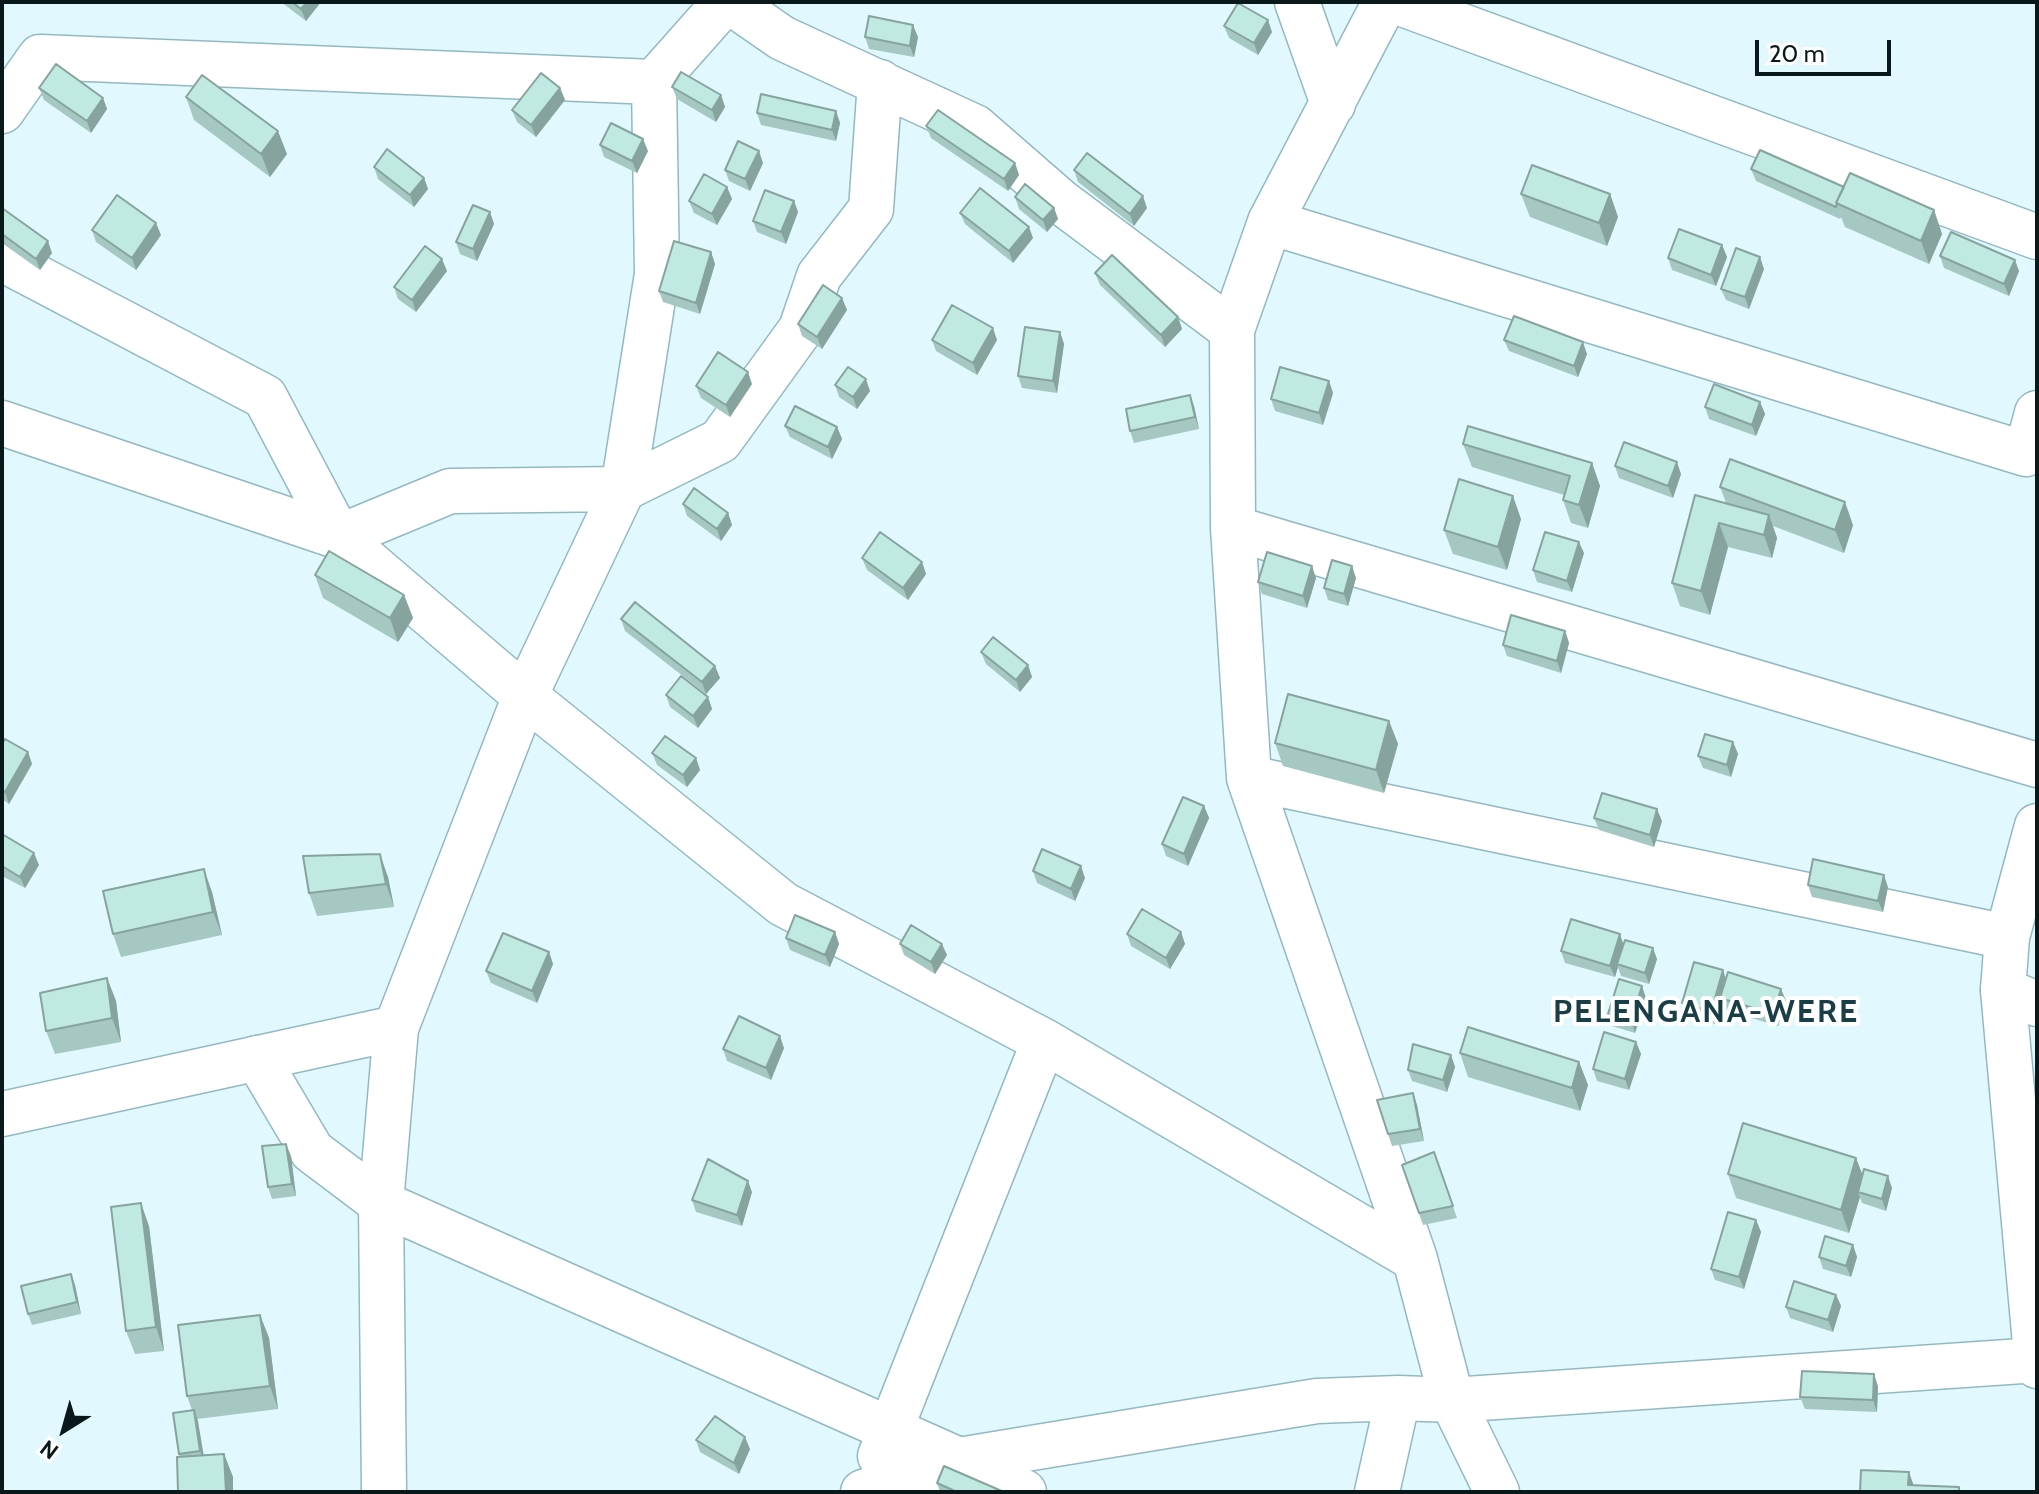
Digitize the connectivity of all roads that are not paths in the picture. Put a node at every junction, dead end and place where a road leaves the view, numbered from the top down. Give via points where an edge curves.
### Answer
1 (728, 2) edge
2 (1297, 2) edge
3 (1385, 2) edge
4 (1397, 2) edge
5 (654, 82) junction
6 (880, 82) junction
7 (1333, 104) junction
8 (2, 111) edge
9 (1270, 222) junction
10 (2037, 237) edge
11 (2, 259) edge
12 (1232, 330) junction
13 (2037, 413) edge
14 (2, 423) edge
15 (623, 489) junction
16 (1233, 528) junction
17 (339, 537) junction
18 (525, 696) junction
19 (2037, 765) edge
20 (1249, 778) junction
21 (2037, 826) edge
22 (2007, 937) junction
23 (2020, 997) edge
24 (396, 1028) junction
25 (1044, 1041) junction
26 (257, 1058) junction
27 (2, 1114) edge
28 (381, 1203) junction
29 (1415, 1259) junction
30 (2036, 1362) edge
31 (1398, 1398) junction
32 (1452, 1400) junction
33 (890, 1429) junction
34 (959, 1460) junction
35 (384, 1492) edge
36 (866, 1492) edge
37 (1024, 1492) edge
38 (1377, 1492) edge
39 (1497, 1492) edge

1 - 5 street
1 - 6 street via 782,38
2 - 7 street
3 - 7 street
4 - 10 street
5 - 8 street via 40,57
5 - 15 street via 657,274
6 - 12 street via 975,127 1060,201
6 - 15 street via 871,209 819,276 801,329 720,441
7 - 9 street
9 - 12 street
9 - 13 street via 2026,454
11 - 17 street via 265,397
12 - 16 street
14 - 17 street
15 - 17 street via 450,491
15 - 18 street
16 - 19 street
16 - 20 street
17 - 18 street
18 - 24 street
18 - 25 street via 783,904
20 - 22 street
20 - 29 street
21 - 22 street
22 - 23 street
23 - 30 street
24 - 26 street
24 - 28 street
25 - 29 street
25 - 33 street
26 - 27 street
26 - 28 street via 312,1151
28 - 33 street
28 - 35 street
29 - 32 street
30 - 32 street
31 - 32 street
31 - 34 street via 1317,1401
31 - 38 street
32 - 39 street
33 - 34 street
33 - 36 street
34 - 36 street
34 - 37 street

